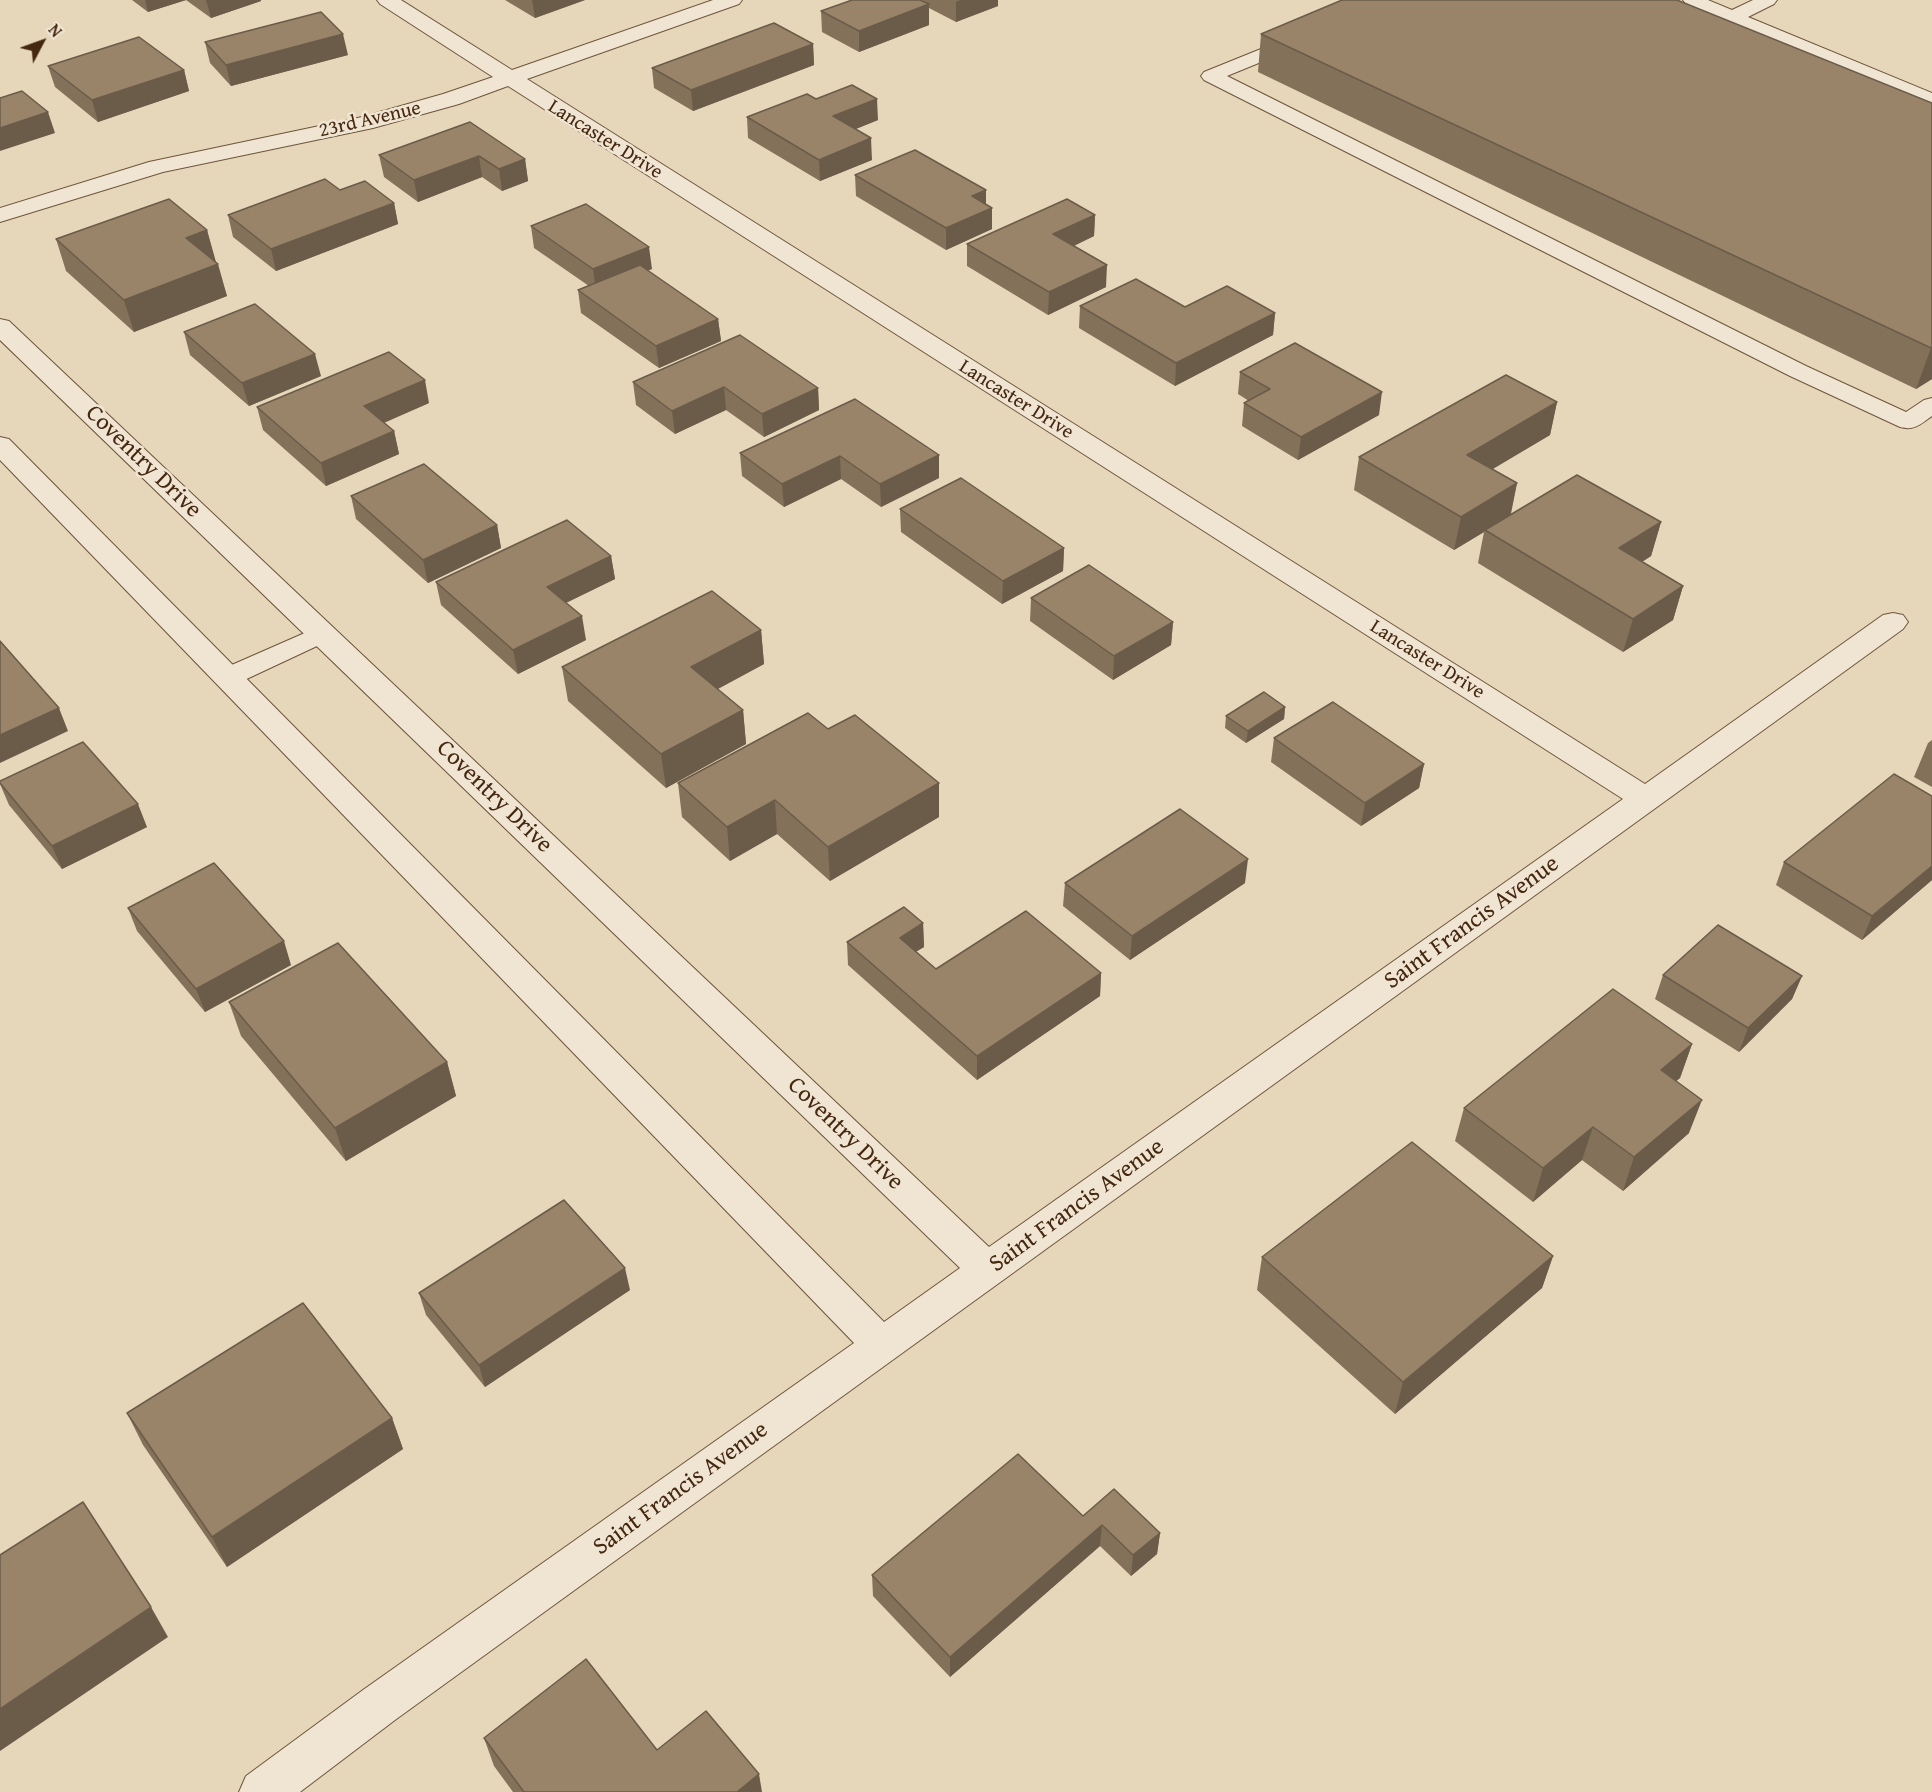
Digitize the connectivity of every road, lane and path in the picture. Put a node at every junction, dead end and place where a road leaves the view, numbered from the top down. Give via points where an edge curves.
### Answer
1 (387, 0) edge
2 (732, 0) edge
3 (1692, 0) edge
4 (1768, 0) edge
5 (1732, 17) junction
6 (1317, 32) edge
7 (508, 78) junction
8 (1932, 100) edge
9 (0, 215) edge
10 (0, 326) edge
11 (1932, 405) edge
12 (0, 445) edge
13 (1893, 622) dead end
14 (323, 633) junction
15 (228, 677) junction
16 (1646, 799) junction
17 (988, 1270) junction
18 (881, 1346) junction
19 (262, 1792) edge

1 - 7 street, Lancaster Drive
2 - 7 street, 23rd Avenue
3 - 5 lane
4 - 5 lane
5 - 8 lane
6 - 11 lane via 1211,76 1798,371 1908,422
7 - 9 street, 23rd Avenue via 365,123 157,167
7 - 16 street, Lancaster Drive
10 - 14 street, Coventry Drive
12 - 15 street
13 - 16 street, Saint Francis Avenue
14 - 15 lane
14 - 17 street, Coventry Drive
15 - 18 street
16 - 17 street, Saint Francis Avenue
17 - 18 street, Saint Francis Avenue
18 - 19 street, Saint Francis Avenue

